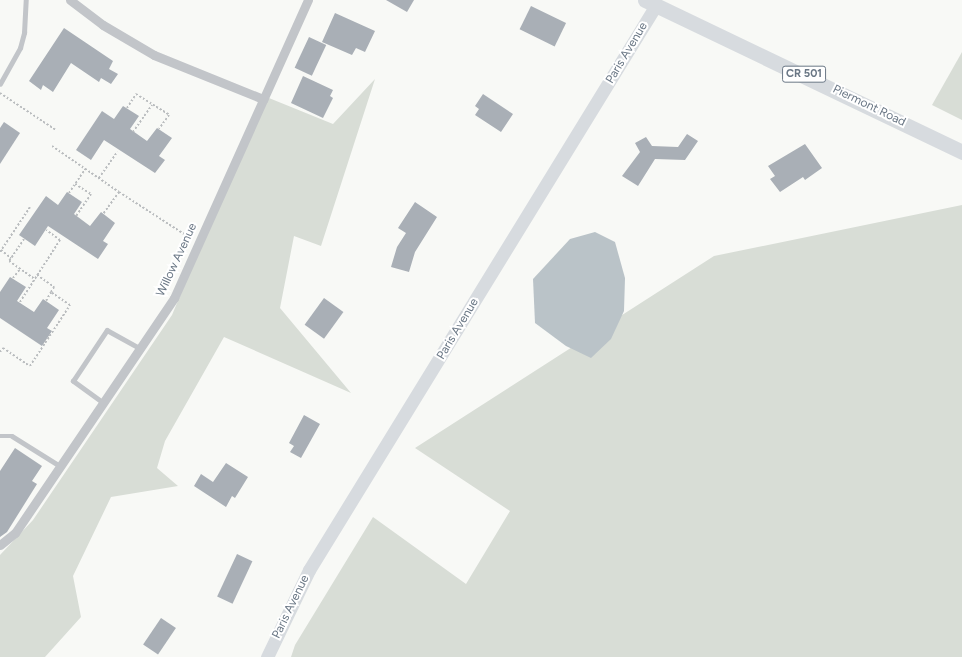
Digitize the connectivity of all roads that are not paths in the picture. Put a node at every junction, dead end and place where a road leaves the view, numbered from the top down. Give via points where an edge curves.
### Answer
1 (26, 0) edge
2 (70, 0) edge
3 (308, 0) edge
4 (654, 2) edge
5 (0, 84) edge
6 (263, 99) junction
7 (962, 152) edge
8 (140, 348) junction
9 (103, 403) junction
10 (0, 436) edge
11 (60, 466) junction
12 (0, 545) edge
13 (267, 657) edge

1 - 5 lane via 24,33 20,48
2 - 6 street via 103,25 154,55
3 - 6 street, Willow Avenue
4 - 7 main road, Piermont Road / CR 501
4 - 13 street, Paris Avenue via 309,570
6 - 8 street, Willow Avenue via 174,298
8 - 9 street, Willow Avenue
8 - 9 lane via 107,330 77,374 74,383
9 - 11 street, Willow Avenue
10 - 11 lane via 12,436
11 - 12 street, Willow Avenue via 15,533

